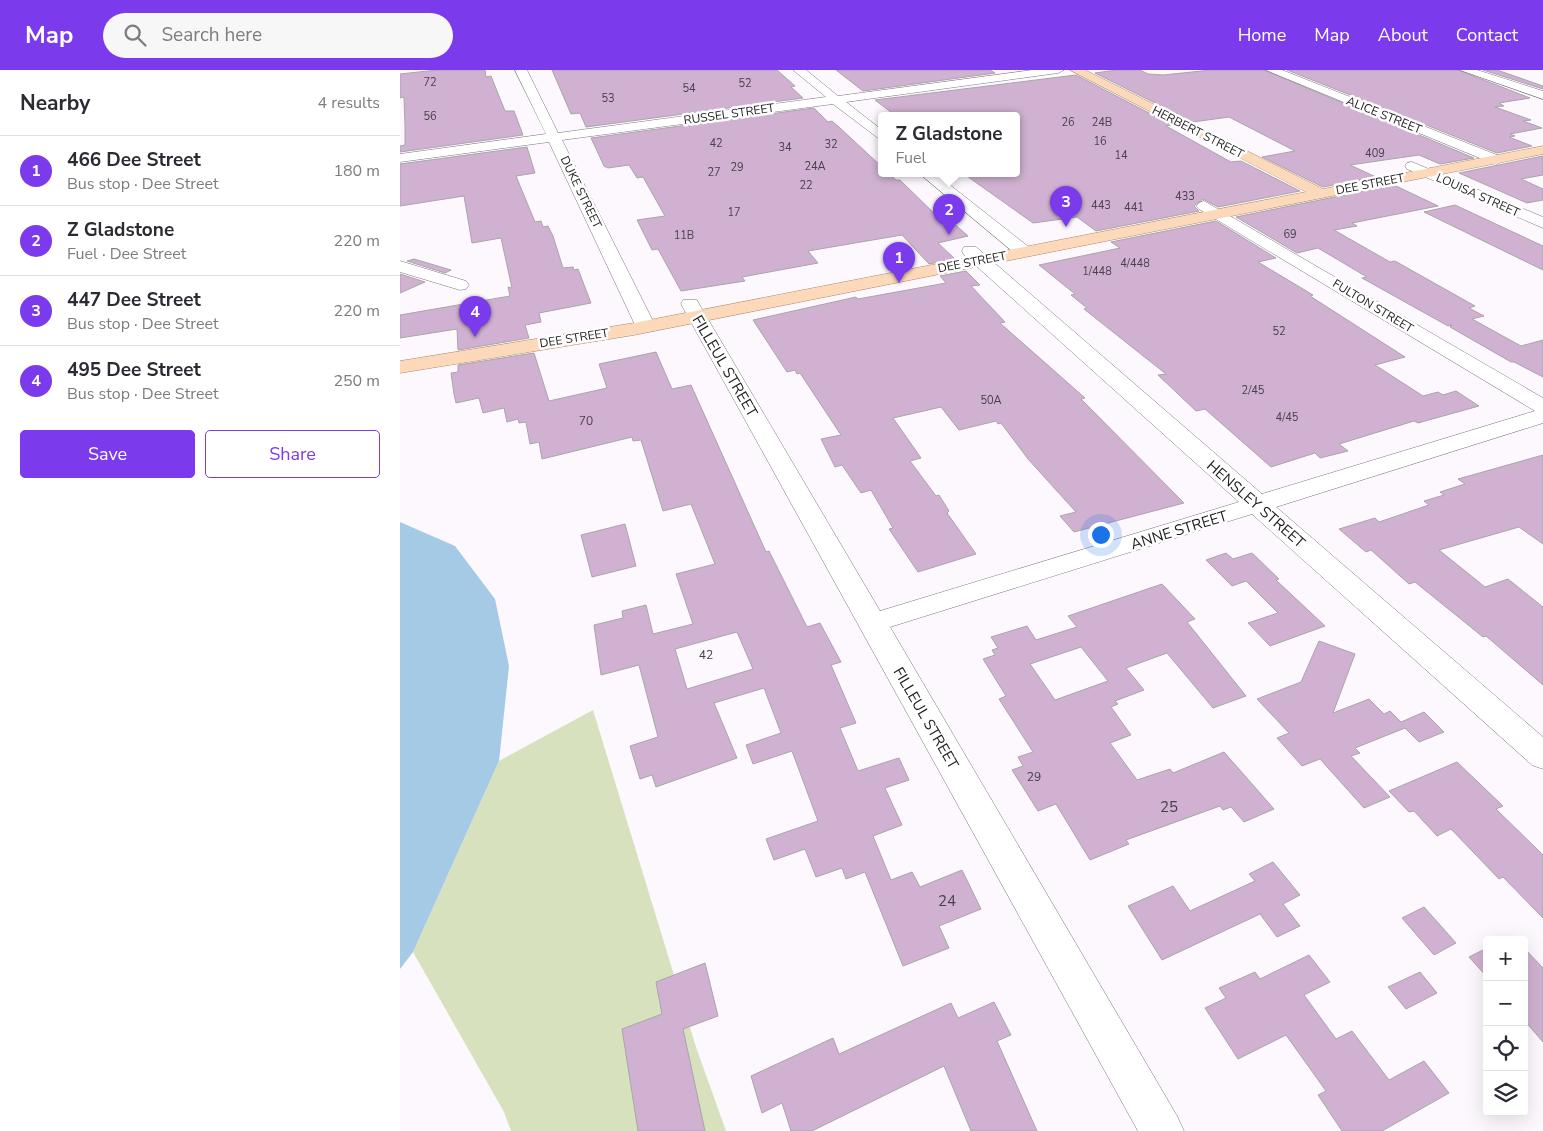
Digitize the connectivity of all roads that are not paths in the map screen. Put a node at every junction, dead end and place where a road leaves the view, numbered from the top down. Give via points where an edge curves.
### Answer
1 (521, 70) edge
2 (799, 70) edge
3 (1058, 70) edge
4 (1076, 70) edge
5 (1272, 70) edge
6 (1466, 70) edge
7 (1543, 95) edge
8 (835, 100) junction
9 (878, 134) edge
10 (554, 137) junction
11 (1543, 141) edge
12 (1543, 150) edge
13 (1480, 153) junction
14 (400, 158) edge
15 (1496, 160) junction
16 (1412, 166) junction
17 (1428, 173) junction
18 (931, 177) edge
19 (1306, 186) junction
20 (1321, 194) junction
21 (1211, 210) junction
22 (1543, 223) edge
23 (1018, 247) junction
24 (975, 256) junction
25 (400, 266) edge
26 (460, 285) dead end
27 (694, 310) junction
28 (643, 320) junction
29 (400, 358) edge
30 (400, 368) edge
31 (1543, 407) edge
32 (1543, 416) edge
33 (1258, 505) junction
34 (872, 623) junction
35 (1543, 756) edge
36 (1162, 1131) edge

1 - 10 street, DUKE STREET
2 - 8 street
3 - 8 street, RUSSEL STREET
4 - 19 main road, HERBERT STREET
5 - 13 street, ALICE STREET
6 - 7 street
8 - 9 street
8 - 10 street, RUSSEL STREET
10 - 14 street, RUSSEL STREET
10 - 28 street, DUKE STREET
11 - 13 main road, DEE STREET
12 - 15 main road, DEE STREET
13 - 15 street, ALICE STREET
13 - 16 main road, DEE STREET
15 - 17 main road, DEE STREET
16 - 17 street, LOUISA STREET
16 - 19 main road, DEE STREET
17 - 20 main road, DEE STREET
17 - 22 street, LOUISA STREET
18 - 23 street
19 - 20 main road, HERBERT STREET
19 - 21 main road, DEE STREET
20 - 21 main road, DEE STREET
21 - 23 main road, DEE STREET
21 - 31 street, FULTON STREET
23 - 24 main road, DEE STREET
24 - 27 main road, DEE STREET
24 - 33 street, HENSLEY STREET
25 - 26 street
27 - 28 main road, DEE STREET
27 - 34 street, FILLEUL STREET
28 - 29 main road, DEE STREET
28 - 30 main road, DEE STREET
32 - 33 street, ANNE STREET
33 - 34 street, ANNE STREET
33 - 35 street, HENSLEY STREET
34 - 36 street, FILLEUL STREET

